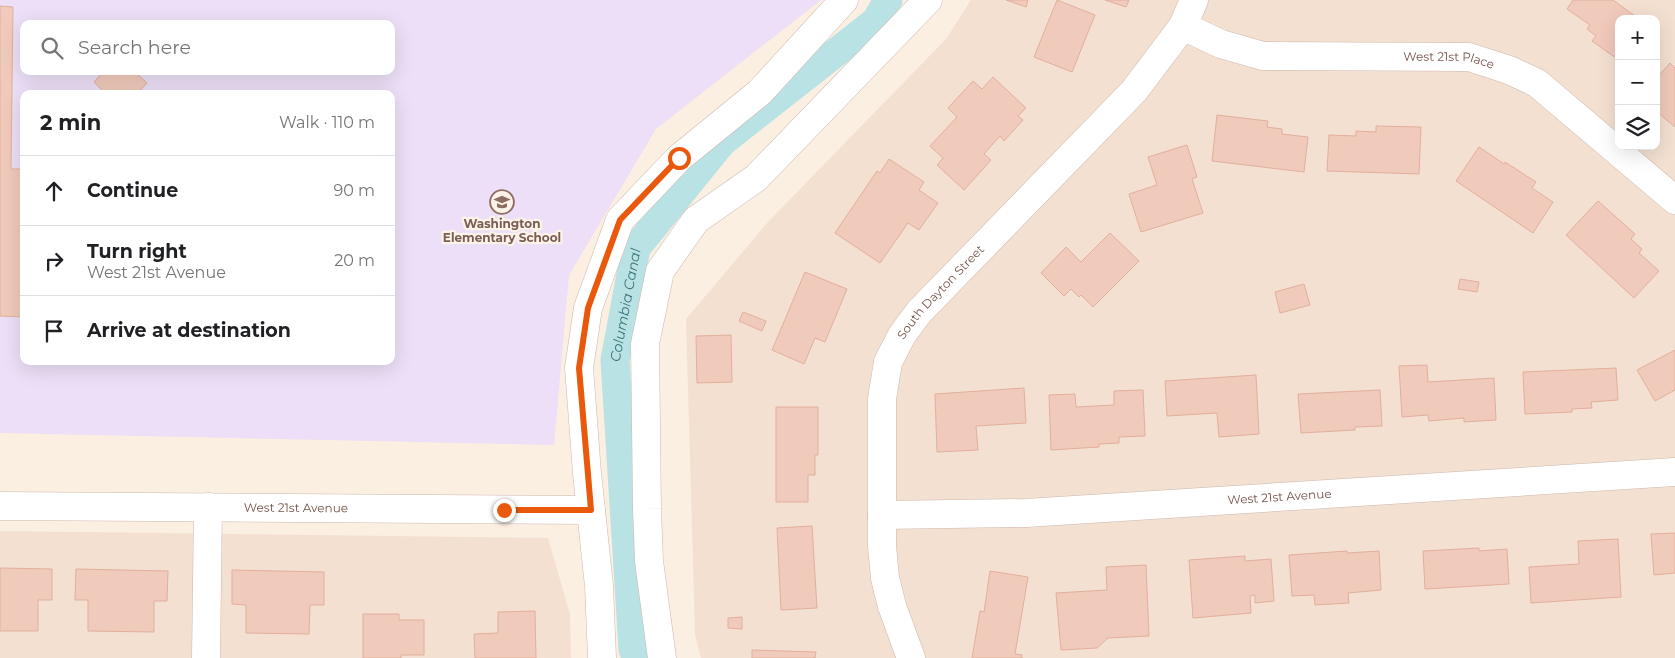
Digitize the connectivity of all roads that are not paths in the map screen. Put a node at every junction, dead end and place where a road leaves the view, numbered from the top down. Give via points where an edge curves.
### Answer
1 (844, 0) edge
2 (928, 0) edge
3 (1194, 0) edge
4 (1183, 26) junction
5 (1675, 200) edge
6 (1675, 472) edge
7 (0, 506) edge
8 (208, 507) junction
9 (591, 510) junction
10 (882, 515) junction
11 (206, 658) edge
12 (602, 658) edge
13 (662, 658) edge
14 (911, 658) edge

1 - 9 street via 760,92 679,158 620,220 588,308 579,368
2 - 13 street via 756,178 696,220 660,271 645,344 649,561
3 - 4 street, South Dayton Street
4 - 5 street, West 21st Place via 1220,44 1263,56 1469,57 1509,70 1537,83
4 - 10 street, South Dayton Street via 1134,91 918,312 902,335 888,362 882,400
6 - 10 street, West 21st Avenue via 1026,514
7 - 8 street, West 21st Avenue
8 - 9 street, West 21st Avenue
8 - 11 street
9 - 12 street
10 - 14 street, South Dayton Street via 885,578

